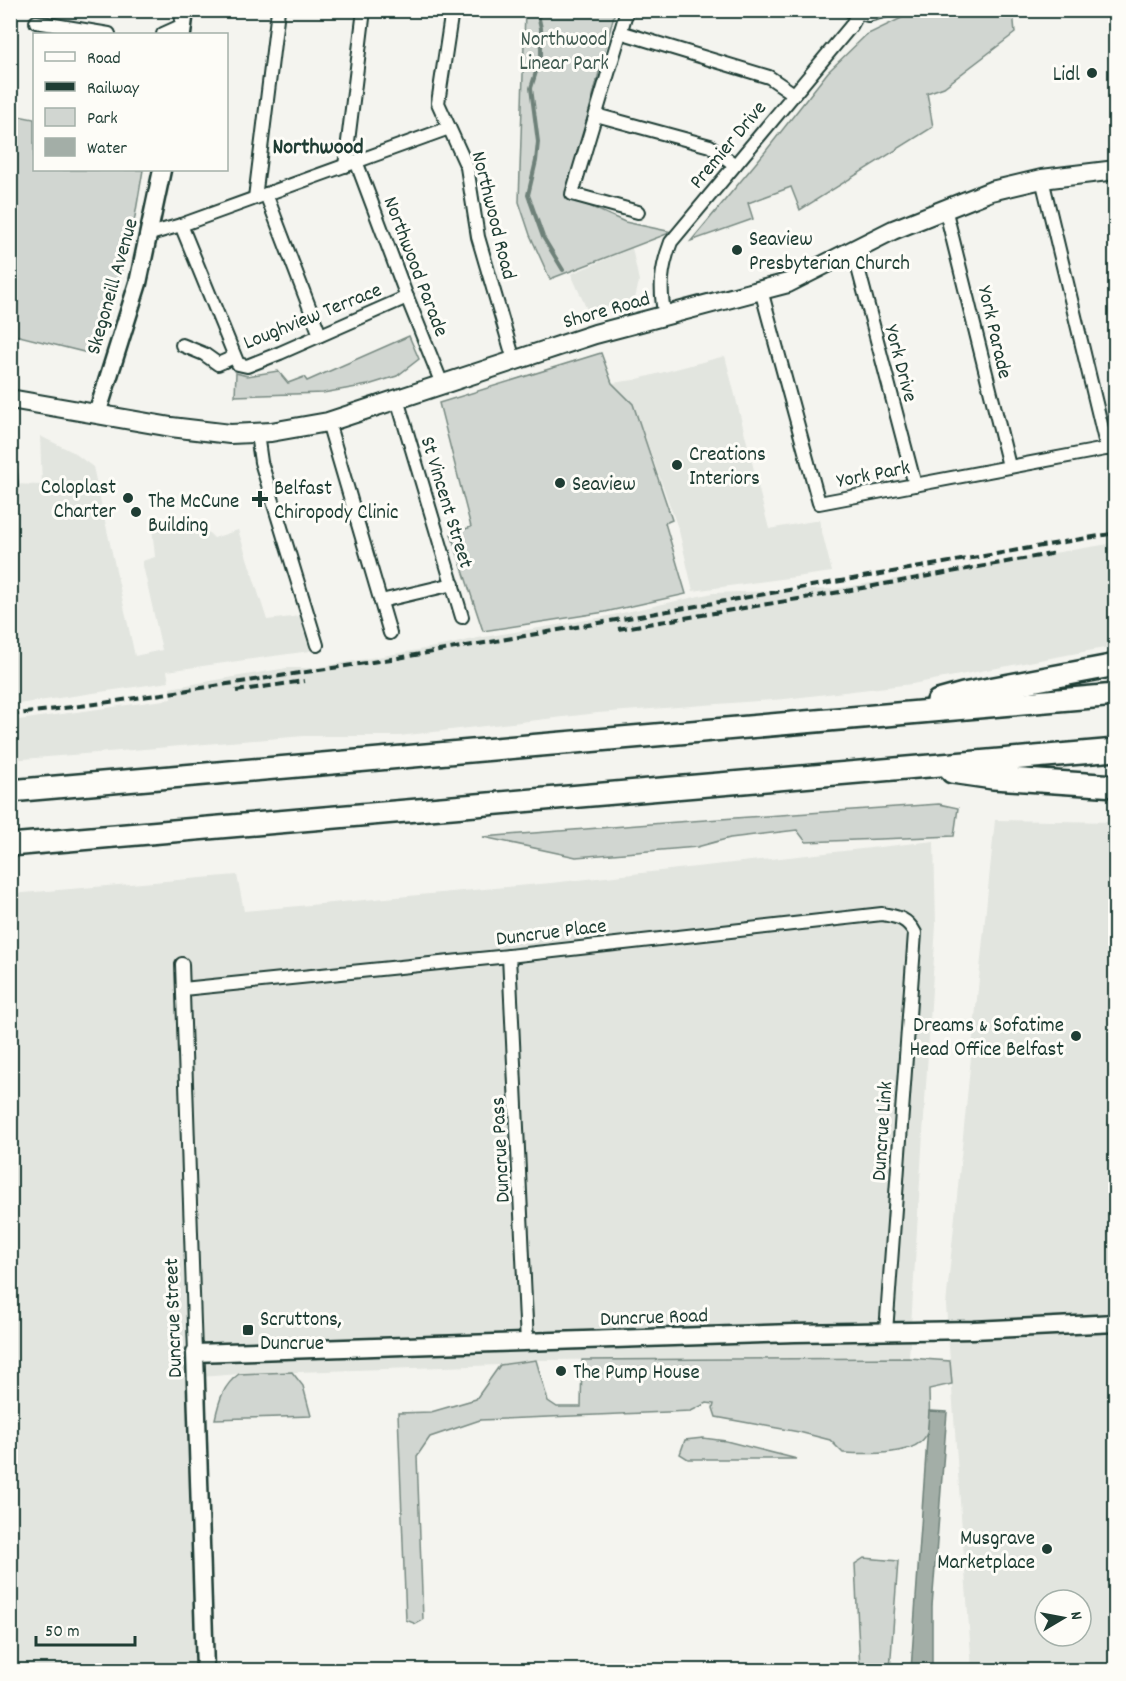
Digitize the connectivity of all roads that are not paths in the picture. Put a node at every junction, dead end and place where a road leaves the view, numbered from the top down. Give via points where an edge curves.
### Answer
1 (278, 10) edge
2 (364, 10) edge
3 (452, 10) edge
4 (627, 10) edge
5 (887, 10) edge
6 (856, 11) edge
7 (36, 22) dead end
8 (183, 23) edge
9 (620, 32) junction
10 (103, 33) edge
11 (166, 33) edge
12 (794, 94) junction
13 (596, 115) junction
14 (449, 128) junction
15 (350, 164) junction
16 (735, 165) junction
17 (1116, 170) edge
18 (162, 171) edge
19 (1042, 179) junction
20 (261, 196) junction
21 (945, 208) junction
22 (638, 212) dead end
23 (181, 225) junction
24 (150, 234) junction
25 (851, 251) junction
26 (760, 290) junction
27 (407, 297) junction
28 (665, 316) junction
29 (320, 335) junction
30 (182, 345) dead end
31 (234, 357) junction
32 (514, 360) junction
33 (442, 384) junction
34 (10, 399) edge
35 (397, 399) junction
36 (97, 414) junction
37 (327, 422) junction
38 (257, 434) junction
39 (1111, 448) edge
40 (1009, 466) junction
41 (10, 471) edge
42 (915, 485) junction
43 (11, 486) edge
44 (453, 584) junction
45 (381, 601) junction
46 (462, 617) dead end
47 (390, 633) dead end
48 (317, 645) dead end
49 (1116, 665) edge
50 (1116, 695) edge
51 (882, 716) junction
52 (1116, 750) edge
53 (915, 767) junction
54 (1116, 786) edge
55 (10, 791) edge
56 (10, 845) edge
57 (915, 933) joint
58 (509, 956) junction
59 (183, 964) dead end
60 (183, 989) junction
61 (1116, 1323) edge
62 (886, 1332) junction
63 (527, 1343) junction
64 (195, 1353) junction
65 (205, 1671) edge

1 - 20 street
2 - 15 street, Northwood Parade
3 - 14 street, Northwood Road via 438,103
4 - 9 street
5 - 6 street via 868,15
6 - 12 street, Premier Drive via 851,26
7 - 10 street
8 - 11 street
9 - 12 street via 769,77
9 - 13 street
12 - 16 street, Premier Drive
13 - 16 street via 710,146
13 - 22 street via 572,194
14 - 15 street
14 - 32 street, Northwood Road via 467,166 478,237
15 - 20 street
15 - 27 street, Northwood Parade
16 - 28 street, Premier Drive via 671,242 661,276
17 - 19 main road, Shore Road
18 - 24 street, Skegoneill Avenue
19 - 21 main road, Shore Road via 991,191
19 - 39 street
20 - 23 street
20 - 29 street
21 - 25 main road, Shore Road
21 - 40 street, York Parade
23 - 24 street
23 - 31 street, Loughview Terrace
24 - 36 street, Skegoneill Avenue
25 - 26 main road, Shore Road via 804,276
25 - 42 street, York Drive
26 - 28 main road, Shore Road
26 - 42 street, York Park via 819,503
27 - 29 street, Loughview Terrace
27 - 33 street, Northwood Parade
28 - 32 main road, Shore Road
29 - 31 street, Loughview Terrace via 247,366 238,364
30 - 31 street via 218,364
32 - 33 main road, Shore Road
33 - 35 main road, Shore Road
34 - 36 main road, Shore Road
35 - 37 main road, Shore Road
35 - 44 street, St Vincent Street
36 - 38 main road, Shore Road via 205,432
37 - 38 main road, Shore Road
37 - 45 street
38 - 48 street via 261,462
39 - 40 street, York Park
40 - 42 street, York Park
41 - 43 street
44 - 45 street
44 - 46 street, St Vincent Street
45 - 47 street
49 - 51 highway via 963,694
50 - 51 highway
51 - 55 highway
52 - 53 highway
53 - 54 highway via 993,778
53 - 56 highway
57 - 58 street, Duncrue Place via 909,922 882,914
57 - 62 street, Duncrue Link
58 - 60 street, Duncrue Place
58 - 63 street, Duncrue Pass
59 - 60 street, Duncrue Street
60 - 64 street, Duncrue Street
61 - 62 street, Duncrue Road
62 - 63 street, Duncrue Road
63 - 64 street, Duncrue Road
64 - 65 street, Duncrue Street

